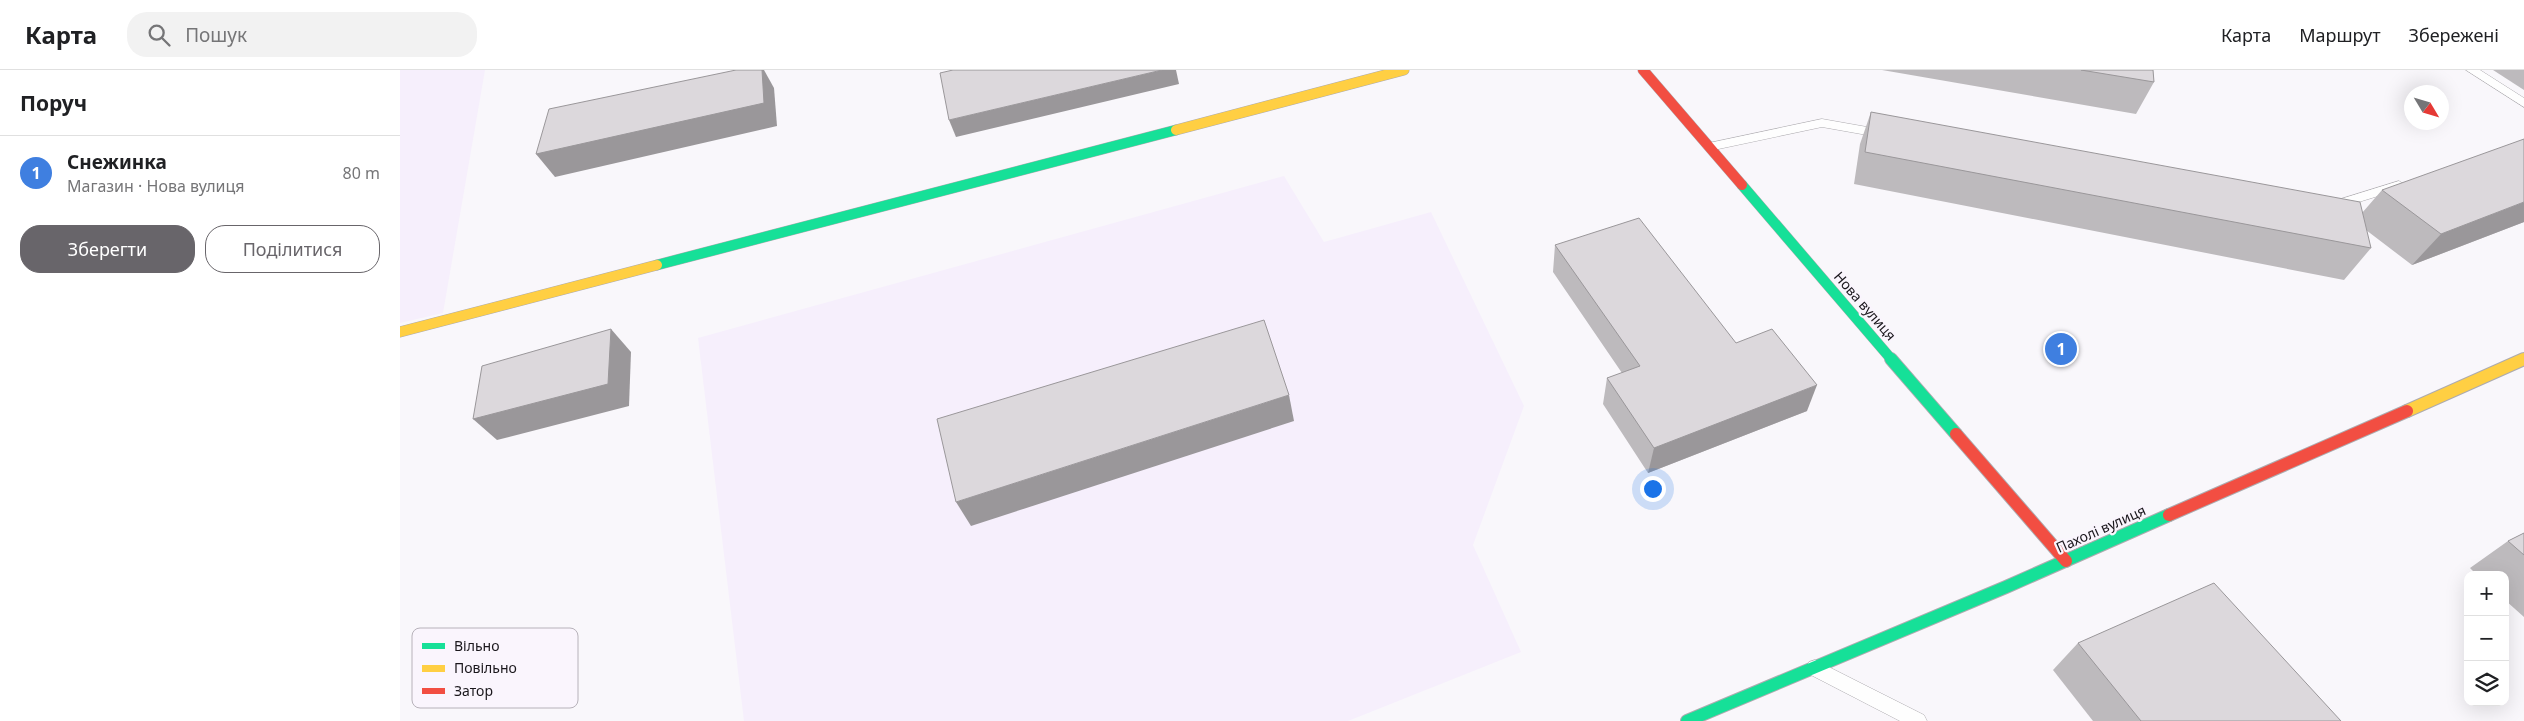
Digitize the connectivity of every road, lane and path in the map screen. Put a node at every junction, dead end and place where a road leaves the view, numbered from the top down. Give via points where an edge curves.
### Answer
1 (1404, 70) edge
2 (1642, 70) edge
3 (2472, 70) edge
4 (2524, 103) edge
5 (1900, 136) edge
6 (1709, 147) junction
7 (2412, 180) edge
8 (2321, 207) edge
9 (400, 332) edge
10 (2524, 359) edge
11 (2066, 561) junction
12 (1814, 668) junction
13 (1687, 721) edge
14 (1918, 721) edge

1 - 9 street
2 - 6 street, Нова вулиця
3 - 4 lane
5 - 6 lane via 1822,123
6 - 11 street, Нова вулиця
7 - 8 lane via 2338,205
10 - 11 street, Пахолі вулиця
11 - 12 street, Пахолі вулиця
12 - 13 street, Пахолі вулиця
12 - 14 lane

